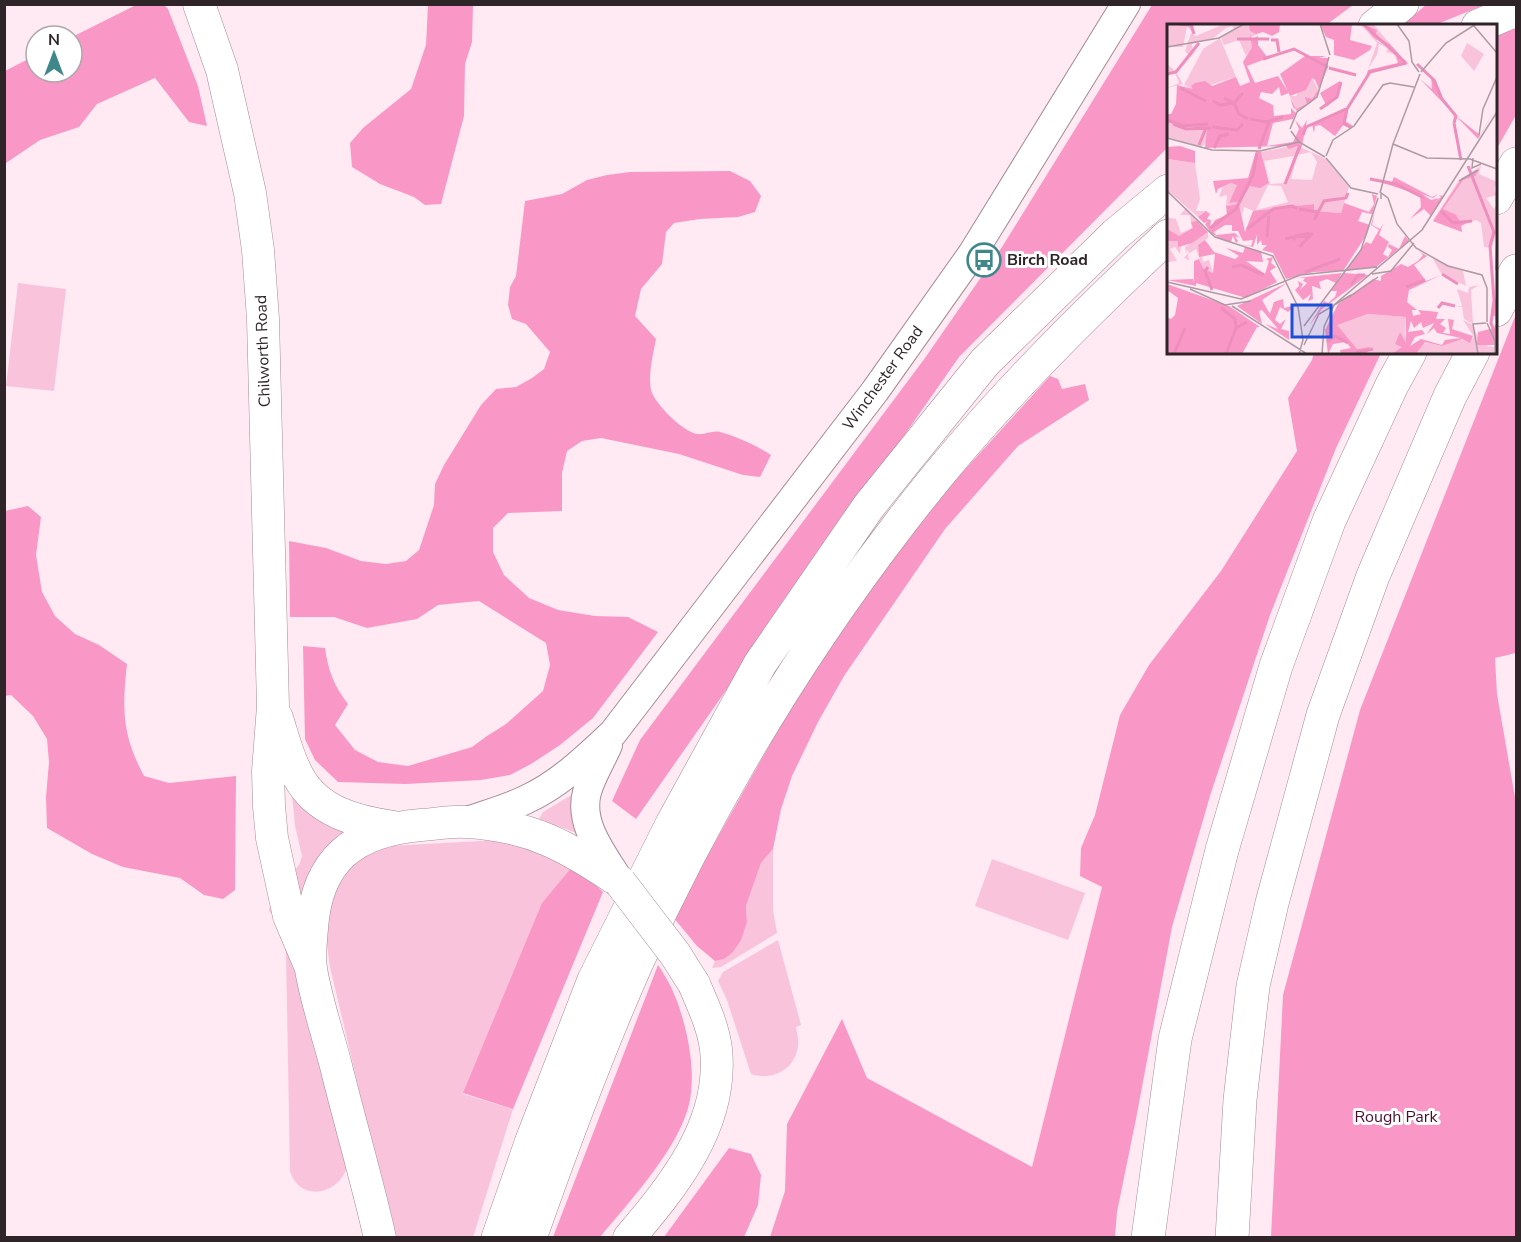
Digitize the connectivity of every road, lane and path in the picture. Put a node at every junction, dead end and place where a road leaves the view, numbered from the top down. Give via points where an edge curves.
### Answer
1 (199, 4) edge
2 (1126, 4) edge
3 (1402, 4) edge
4 (1516, 10) edge
5 (1377, 24) edge
6 (1483, 24) edge
7 (1516, 164) edge
8 (1167, 192) edge
9 (1497, 196) edge
10 (1167, 237) edge
11 (1516, 271) edge
12 (1497, 308) edge
13 (1409, 354) edge
14 (1472, 354) edge
15 (273, 706) junction
16 (614, 733) junction
17 (464, 822) junction
18 (399, 827) junction
19 (584, 842) junction
20 (311, 968) junction
21 (380, 1238) edge
22 (498, 1238) edge
23 (530, 1238) edge
24 (628, 1238) edge
25 (1148, 1238) edge
26 (1232, 1238) edge

1 - 15 main road, Chilworth Road via 222,70 250,193 258,250
2 - 16 street, Winchester Road via 972,254 875,391
3 - 5 highway
4 - 6 highway
7 - 9 highway
8 - 22 highway via 1116,234 985,362 869,506 760,664 672,824 594,980
10 - 23 highway via 1042,357 956,454 850,589 764,721 686,861 634,969 581,1097
11 - 12 highway
13 - 25 highway via 1329,521 1276,666 1222,850 1175,1039
14 - 26 highway via 1373,576 1323,715 1296,814 1253,986 1240,1100
15 - 18 main road, Chilworth Road via 298,777 314,796 350,819
15 - 20 main road, Chilworth Road via 268,771 272,838 288,916
16 - 17 street, Winchester Road via 547,789
16 - 19 street, Winchester Road via 587,790
17 - 18 main road
17 - 19 main road via 517,828 552,840
18 - 20 main road via 360,840 345,850 323,878 313,915
19 - 24 main road, bridge via 675,954 707,1014 716,1050 711,1103 699,1140 684,1168
20 - 21 main road

